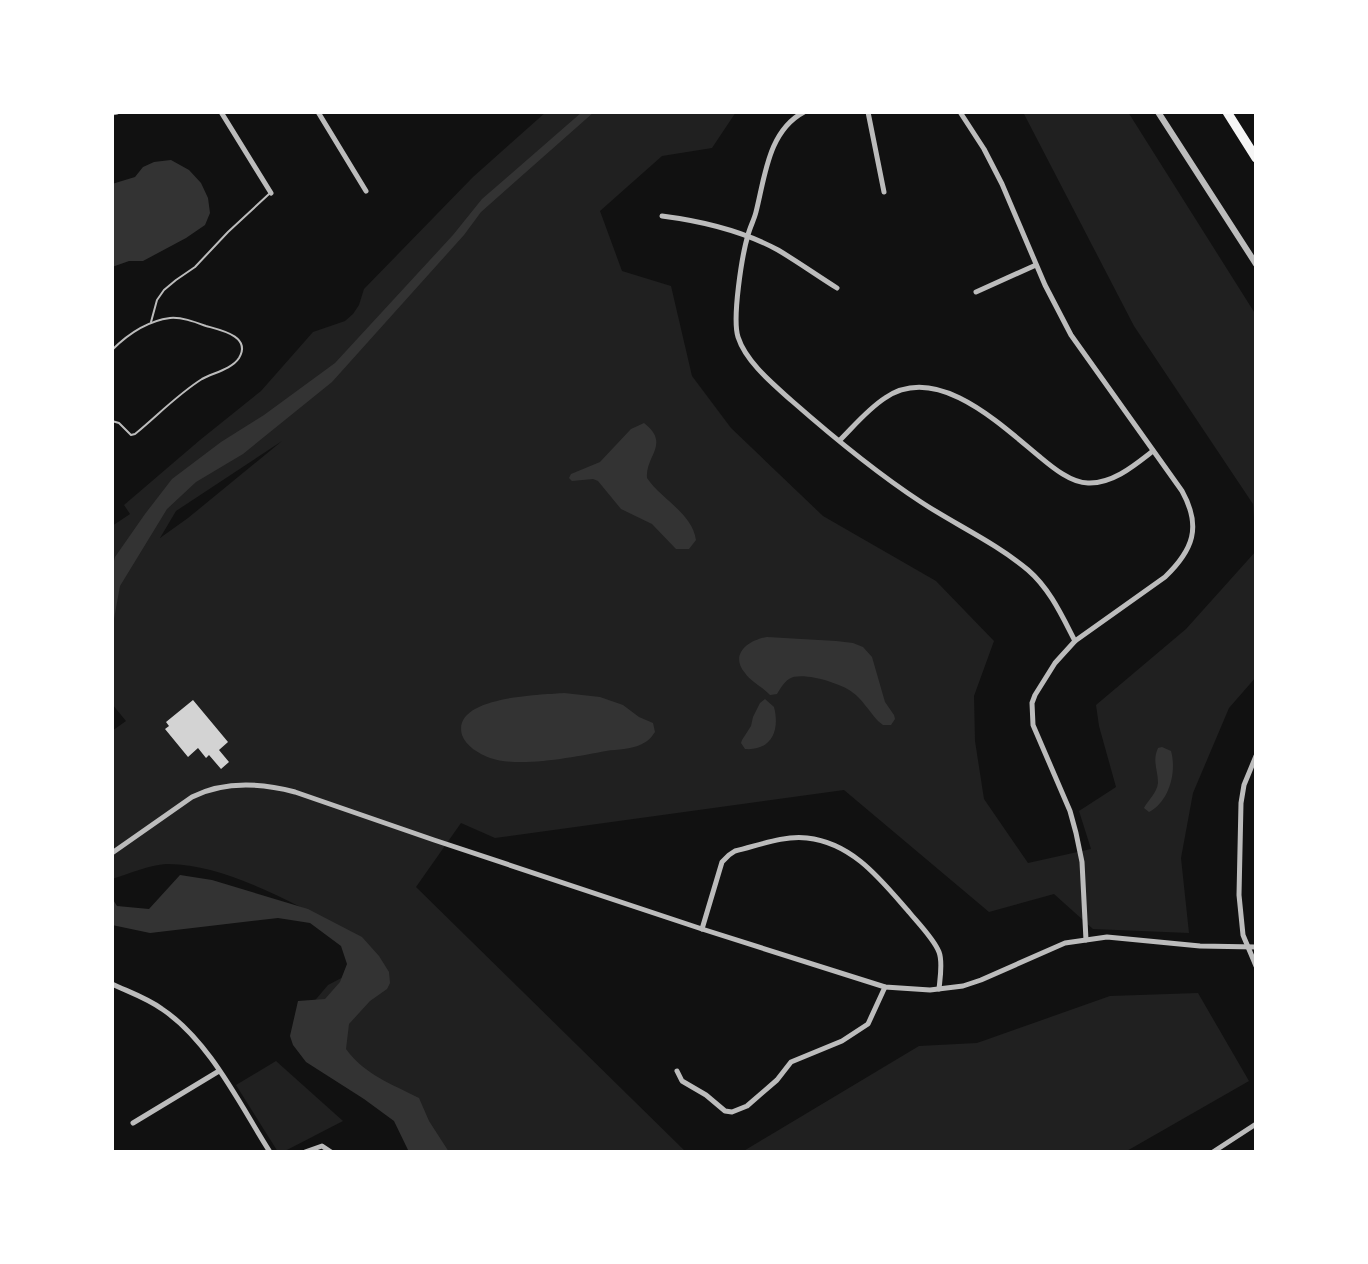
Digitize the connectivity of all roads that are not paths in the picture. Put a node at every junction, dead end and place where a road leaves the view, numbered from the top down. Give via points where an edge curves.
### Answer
1 (221, 112) edge
2 (318, 112) edge
3 (804, 112) edge
4 (868, 112) edge
5 (960, 112) edge
6 (1158, 112) edge
7 (1227, 112) edge
8 (1256, 158) edge
9 (366, 191) dead end
10 (884, 192) dead end
11 (271, 193) joint
12 (662, 216) dead end
13 (747, 237) junction
14 (1256, 264) edge
15 (1036, 265) junction
16 (837, 288) dead end
17 (976, 292) dead end
18 (151, 323) junction
19 (112, 350) edge
20 (112, 421) edge
21 (840, 440) junction
22 (1153, 451) junction
23 (1075, 641) junction
24 (1256, 756) edge
25 (113, 852) edge
26 (702, 929) junction
27 (1086, 940) junction
28 (1256, 947) edge
29 (1248, 948) junction
30 (1256, 966) edge
31 (112, 984) edge
32 (885, 987) junction
33 (939, 989) junction
34 (219, 1071) junction
35 (677, 1071) dead end
36 (133, 1123) dead end
37 (1256, 1124) edge
38 (270, 1152) edge
39 (305, 1152) edge
40 (331, 1152) edge
41 (1213, 1152) edge

1 - 11 street
2 - 9 street
3 - 13 street via 779,134
4 - 10 street
5 - 15 street via 1002,184
6 - 14 street
7 - 8 highway
11 - 18 lane via 164,290
12 - 13 street
13 - 16 street
13 - 21 street via 737,335 769,380
15 - 17 street
15 - 22 street via 1071,335
18 - 19 lane
18 - 20 lane via 183,319 232,333 242,349 238,359 191,386 135,434
21 - 22 street via 884,398 925,387 973,405 1049,463 1088,483 1113,478
21 - 23 street via 920,502 1030,571
22 - 23 street via 1191,507 1189,545 1165,577
23 - 27 street via 1035,695 1031,717 1076,833
24 - 29 street via 1244,785 1240,820 1239,895
25 - 26 street via 203,792 273,786
26 - 32 street
26 - 33 street via 722,862 729,855 790,838 822,841 868,867 918,923 939,952
27 - 29 street via 1107,937
27 - 33 street via 1065,943 963,986
28 - 29 street
29 - 30 street
31 - 34 street via 179,1021
32 - 33 street
32 - 35 street via 868,1024 791,1062 740,1109 725,1111 682,1081
34 - 36 street
34 - 38 street
37 - 41 street
39 - 40 street via 322,1146

